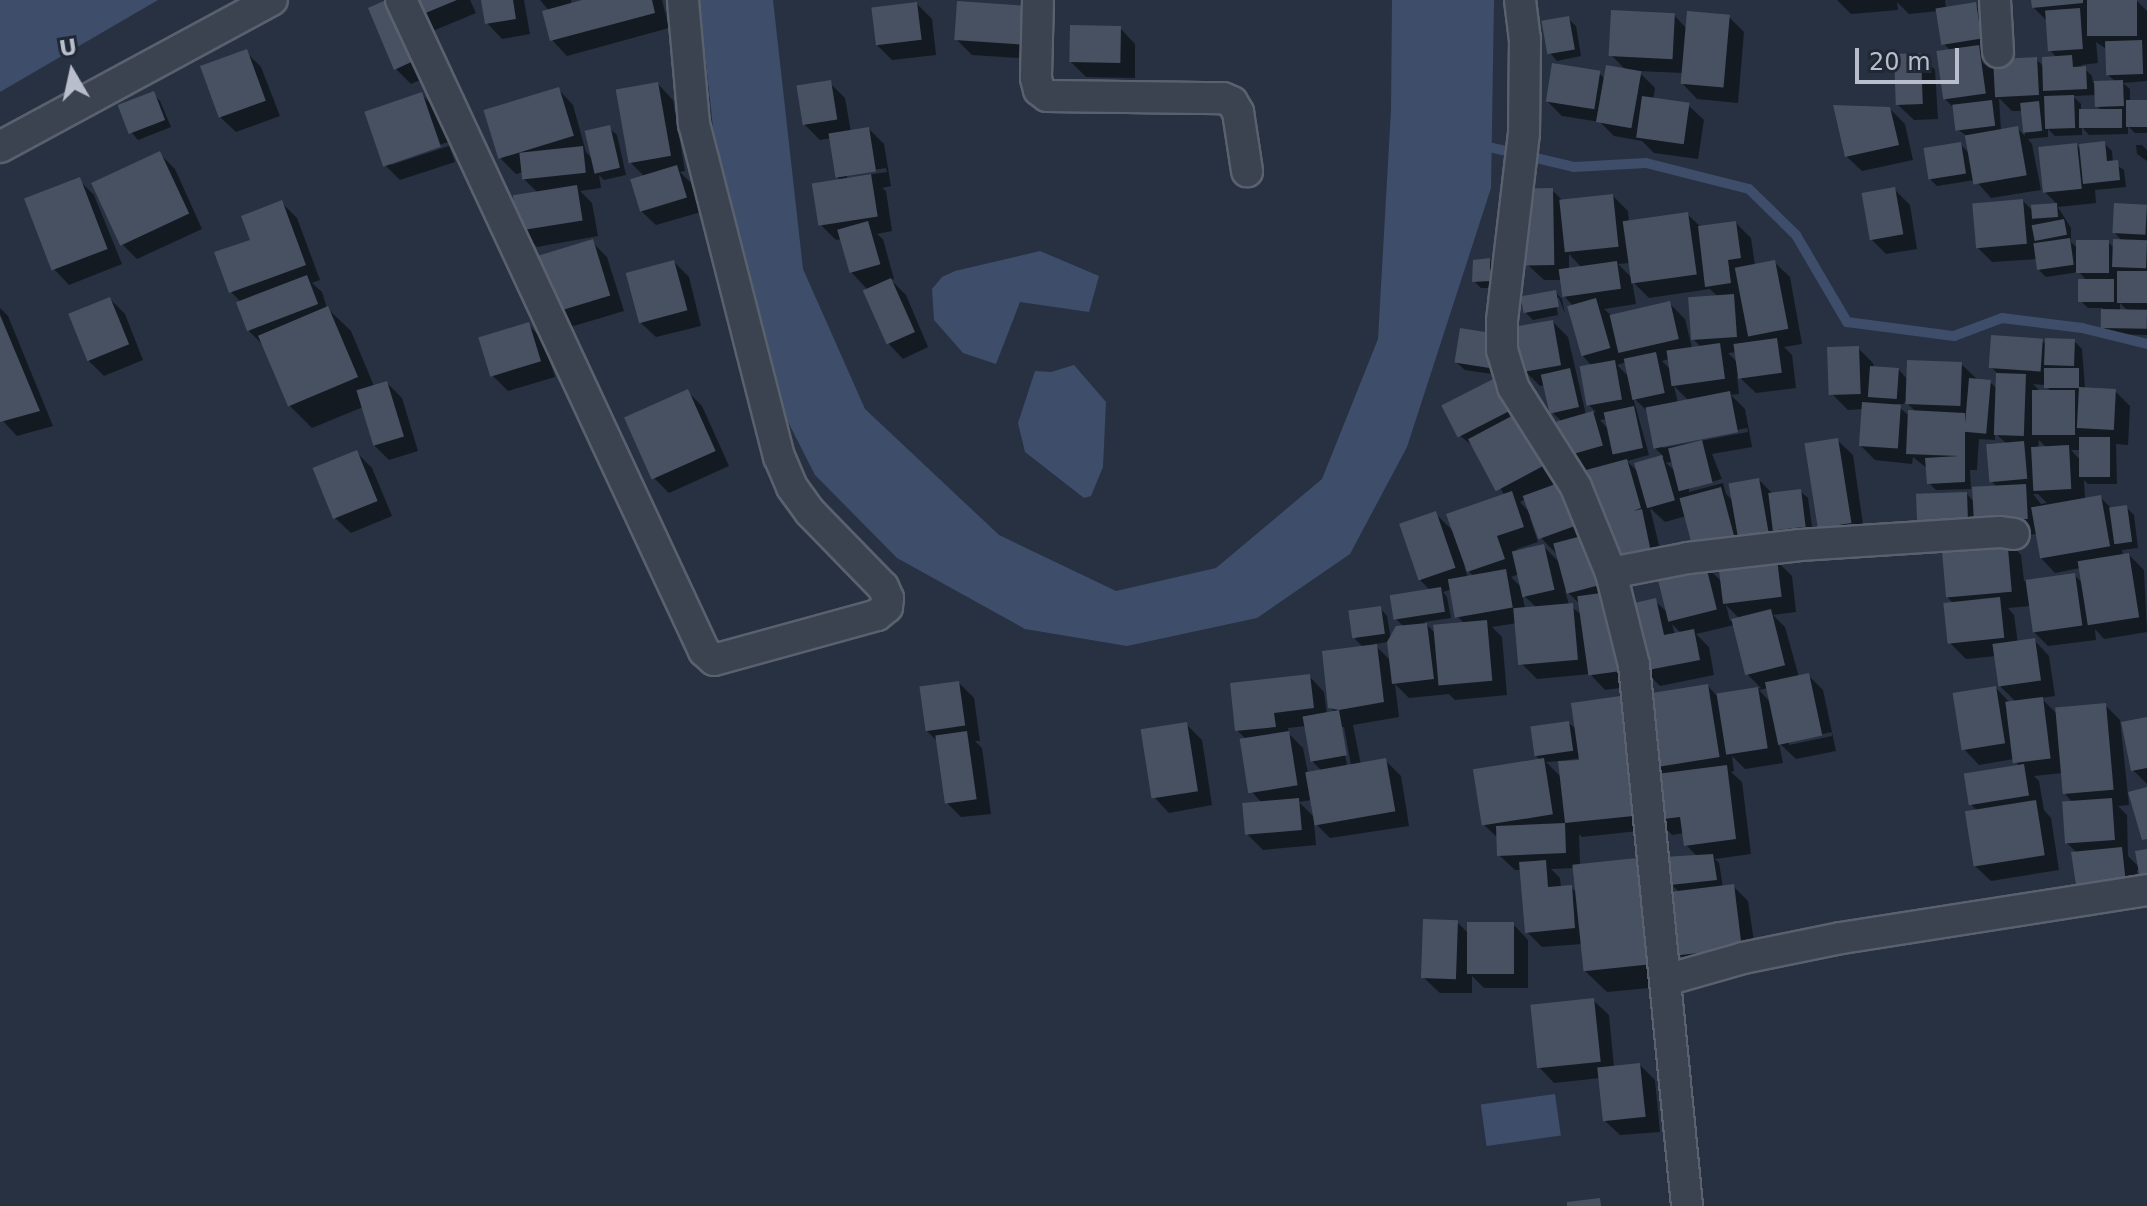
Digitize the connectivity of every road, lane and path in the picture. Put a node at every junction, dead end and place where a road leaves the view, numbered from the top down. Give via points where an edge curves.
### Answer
1 (272, 0) edge
2 (401, 0) edge
3 (683, 0) edge
4 (1038, 0) edge
5 (1520, 0) edge
6 (1995, 0) edge
7 (1998, 52) dead end
8 (0, 147) edge
9 (1247, 171) dead end
10 (2014, 534) dead end
11 (1611, 573) junction
12 (2147, 890) edge
13 (1666, 980) junction
14 (1687, 1206) edge

1 - 8 street
2 - 3 street via 704,651 714,660 877,615 887,607 888,598 810,512 779,457 694,124
4 - 9 street via 1039,90 1047,96 1223,98 1238,112
5 - 11 street via 1524,133 1502,350 1513,387 1576,487
6 - 7 street
10 - 11 street via 1800,545
11 - 13 street via 1634,665
12 - 13 street via 1841,938
13 - 14 street

